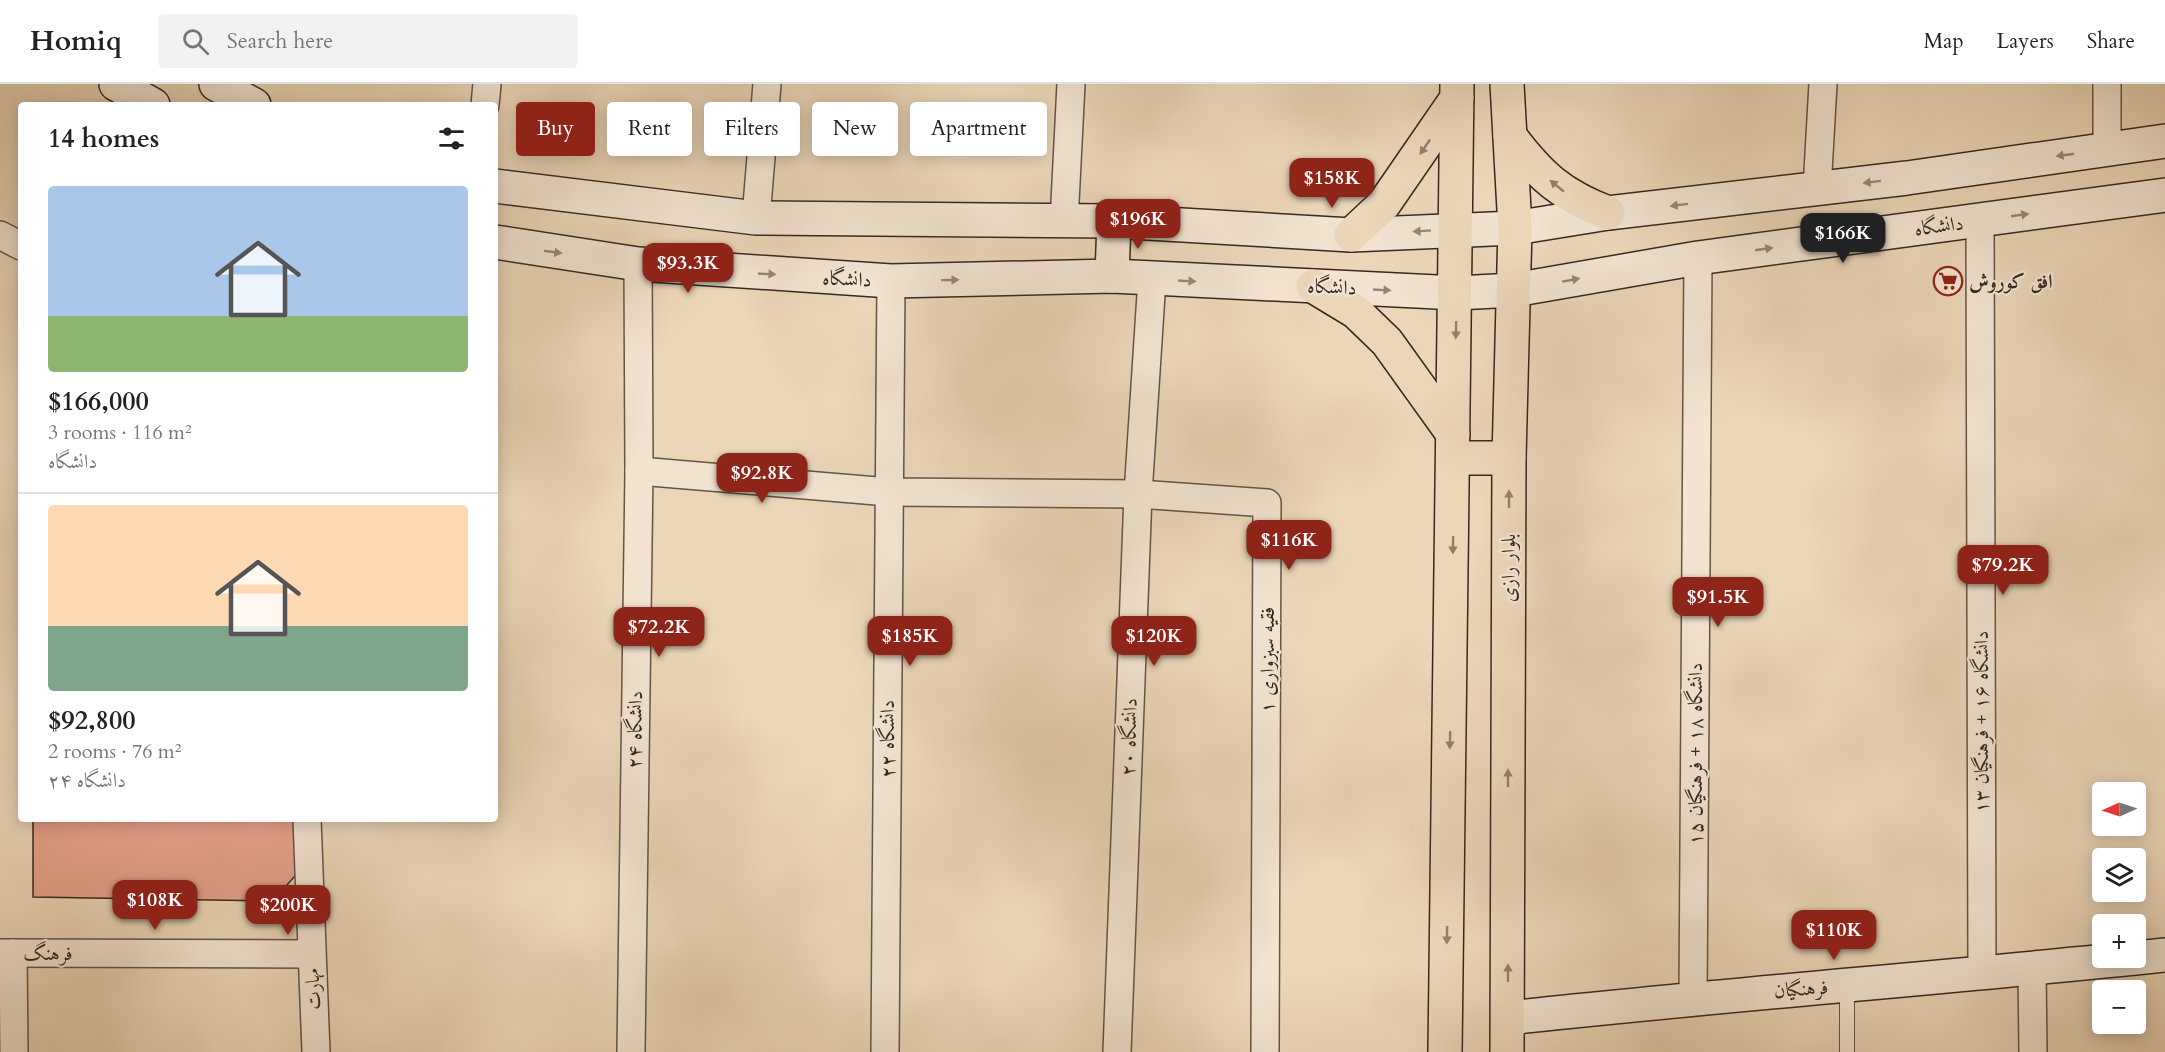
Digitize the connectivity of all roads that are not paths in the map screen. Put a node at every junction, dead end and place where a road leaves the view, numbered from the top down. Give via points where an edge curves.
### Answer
1 (116, 84) edge
2 (216, 84) edge
3 (487, 84) edge
4 (767, 84) edge
5 (1071, 84) edge
6 (1507, 84) edge
7 (1823, 84) edge
8 (2108, 84) edge
9 (1457, 91) edge
10 (148, 102) edge
11 (249, 102) edge
12 (486, 102) edge
13 (1510, 136) junction
14 (2165, 141) edge
15 (2107, 149) junction
16 (1907, 178) junction
17 (498, 186) edge
18 (1817, 189) junction
19 (2165, 195) edge
20 (1608, 213) junction
21 (756, 218) junction
22 (1980, 220) junction
23 (1114, 221) junction
24 (1064, 222) junction
25 (1515, 228) junction
26 (1455, 229) junction
27 (1909, 230) junction
28 (0, 235) edge
29 (1352, 235) junction
30 (498, 242) edge
31 (18, 244) edge
32 (1698, 258) junction
33 (638, 264) junction
34 (1112, 276) junction
35 (1152, 279) junction
36 (891, 281) junction
37 (1313, 286) junction
38 (1514, 290) junction
39 (1457, 293) junction
40 (1454, 446) junction
41 (1509, 458) junction
42 (639, 471) junction
43 (889, 492) junction
44 (1138, 494) junction
45 (307, 822) edge
46 (7, 953) edge
47 (311, 954) junction
48 (2165, 955) edge
49 (2032, 969) junction
50 (1982, 972) junction
51 (1847, 986) junction
52 (1693, 997) junction
53 (1508, 1018) junction
54 (14, 1052) edge
55 (316, 1052) edge
56 (631, 1052) edge
57 (885, 1052) edge
58 (1117, 1052) edge
59 (1264, 1052) edge
60 (1446, 1052) edge
61 (1507, 1052) edge
62 (1847, 1052) edge
63 (2033, 1052) edge

1 - 10 main road
2 - 11 main road
3 - 12 street
4 - 21 street
5 - 24 street
6 - 13 main road, بلوار رازی
7 - 18 street
8 - 15 street
9 - 26 main road
9 -> 29 main road via 1383,204
20 -> 13 main road via 1575,200 1532,165
13 - 25 main road, بلوار رازی
14 - 15 main road
15 -> 16 main road
16 -> 18 main road
16 - 27 main road
17 - 21 main road
18 -> 20 main road
22 -> 19 main road, دانشگاه
20 - 25 main road
21 - 24 main road
22 - 27 main road, دانشگاه
22 - 50 street, دانشگاه ۱۶ + فرهنگیان ۱۳
23 - 24 main road
23 - 29 main road
23 - 34 main road
25 - 26 main road
25 - 38 main road, بلوار رازی
26 -> 29 main road
26 - 39 main road
32 -> 27 main road, دانشگاه
28 - 31 street
30 -> 33 main road, دانشگاه
38 -> 32 main road, دانشگاه
32 - 52 street, دانشگاه ۱۸ + فرهنگیان ۱۵
33 -> 36 main road, دانشگاه
33 - 42 street, دانشگاه ۲۴
34 - 35 main road, دانشگاه
36 -> 34 main road, دانشگاه
35 -> 37 main road, دانشگاه
35 - 44 street, دانشگاه ۲۰
36 - 43 street, دانشگاه ۲۲
37 -> 39 main road, دانشگاه
37 - 40 main road via 1356,312 1387,342
38 - 39 main road, دانشگاه
38 - 41 main road, بلوار رازی
39 -> 40 main road
40 - 41 main road
40 -> 60 main road
53 -> 41 main road, بلوار رازی
42 - 43 street, فقیه سبزواری ۱
42 - 56 street, دانشگاه ۲۴
43 - 44 street, فقیه سبزواری ۱
43 - 57 street, دانشگاه ۲۲
44 - 58 street, دانشگاه ۲۰
44 - 59 street, فقیه سبزواری ۱ via 1267,503
45 - 47 street, مهارت
46 - 47 street, فرهنگ
46 - 54 street
47 - 55 street, مهارت
48 - 49 main road, فرهنگیان
49 - 50 main road, فرهنگیان
49 - 63 street
50 - 51 main road, فرهنگیان
51 - 52 main road, فرهنگیان
51 - 62 lane
52 - 53 main road, فرهنگیان
53 - 61 main road, بلوار رازی

